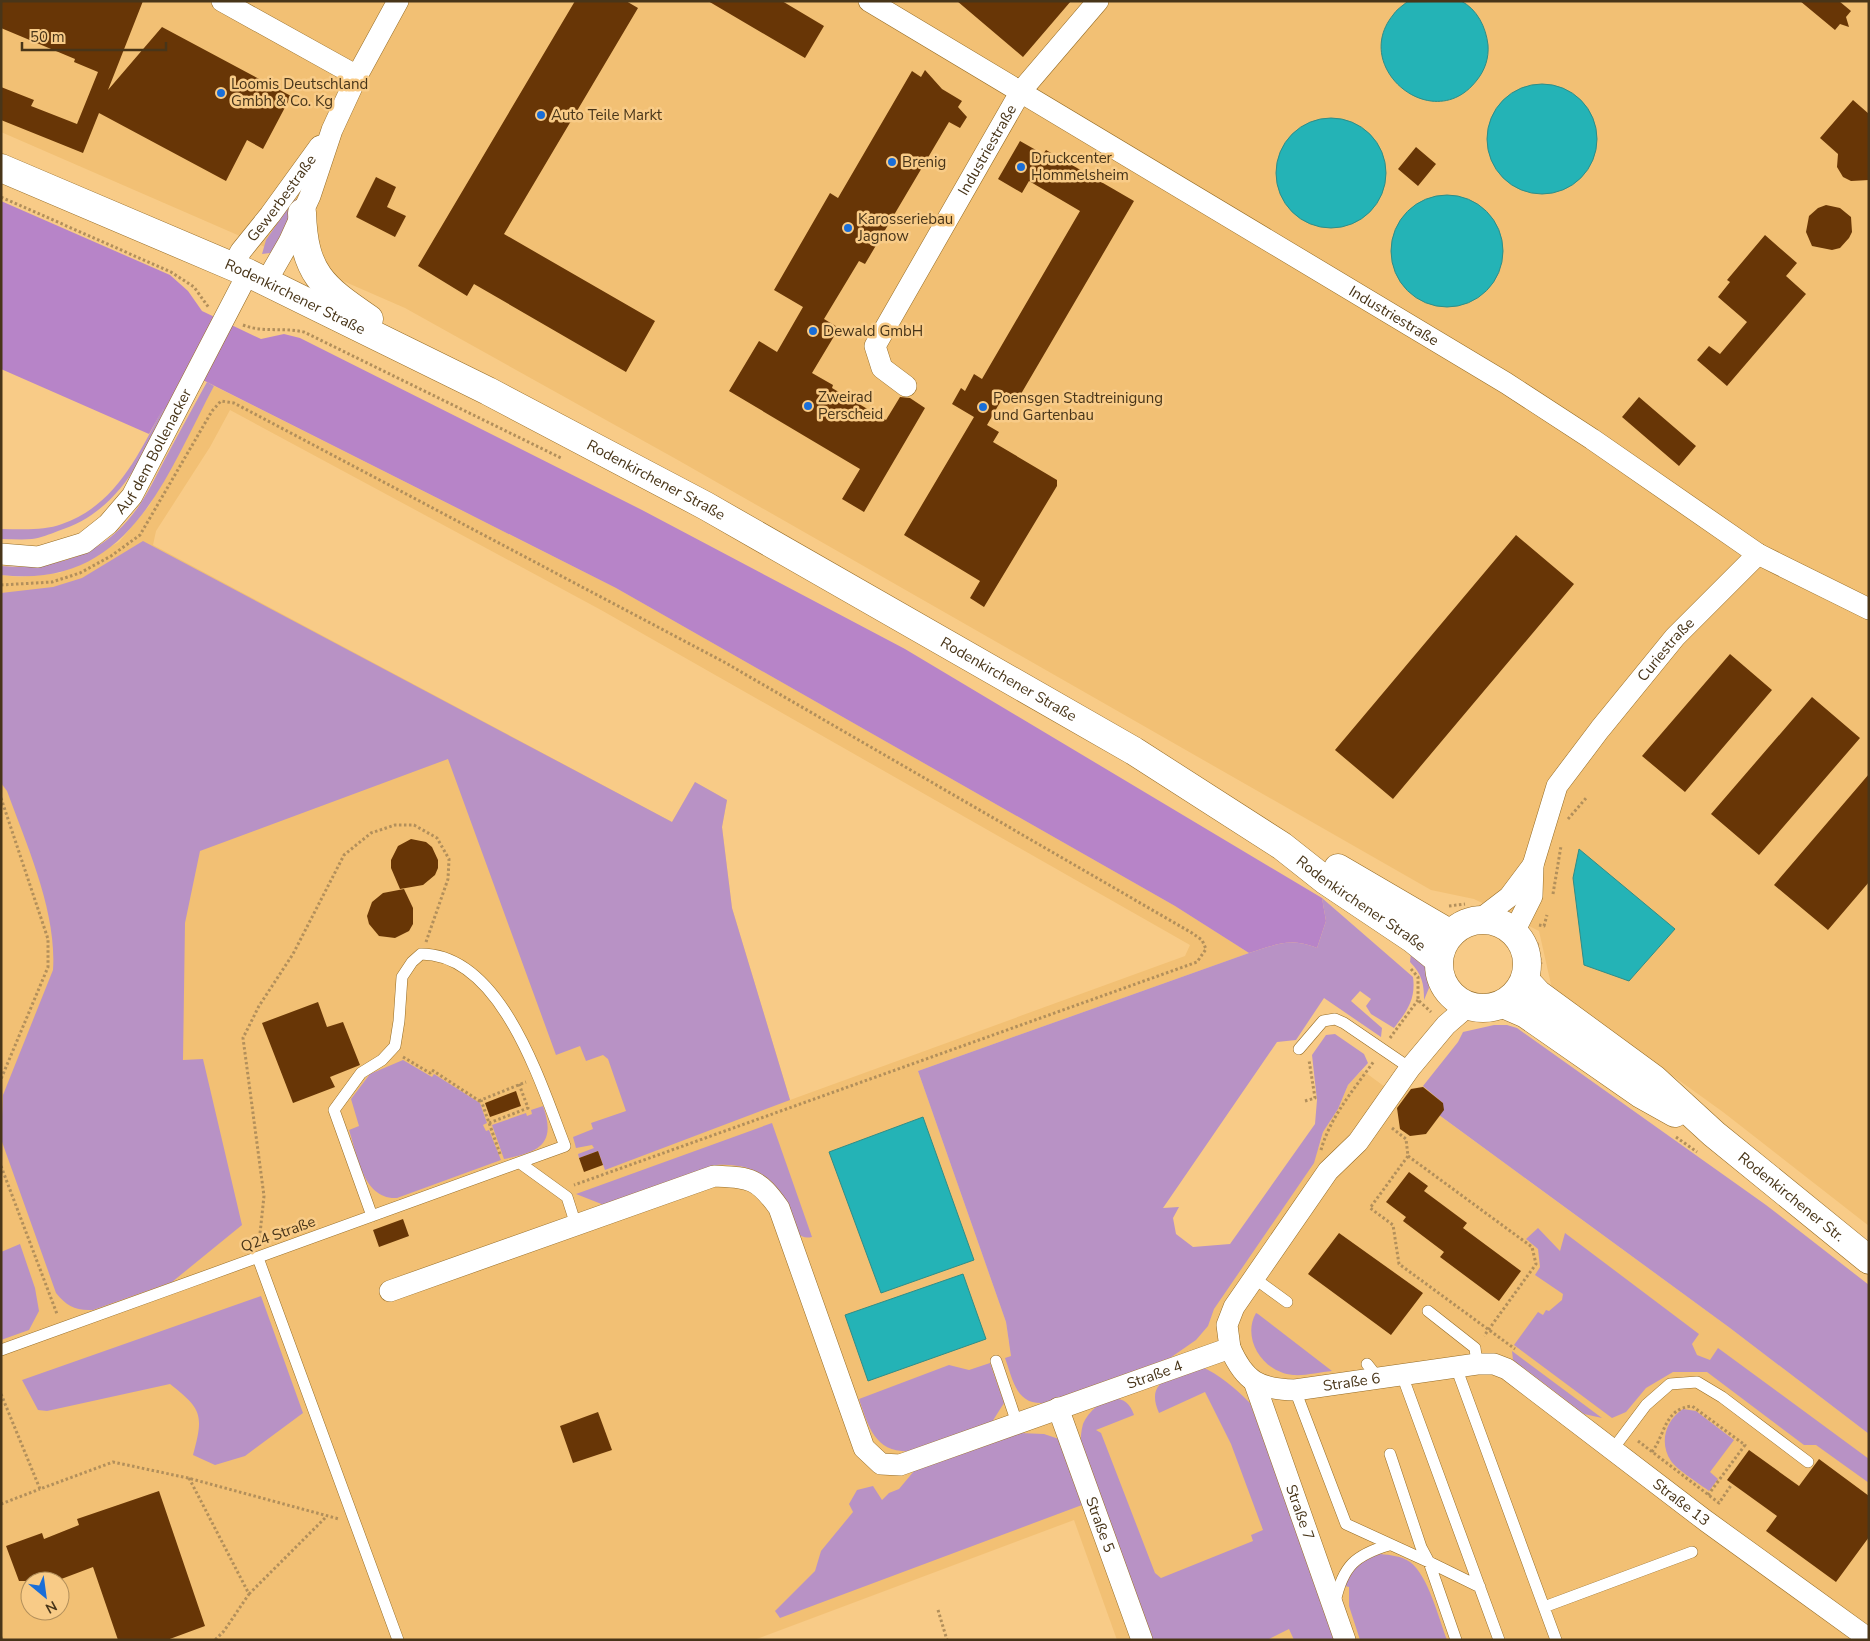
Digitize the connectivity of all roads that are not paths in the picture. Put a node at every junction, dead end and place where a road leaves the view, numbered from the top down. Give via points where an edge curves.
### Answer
1 (222, 1) edge
2 (398, 1) edge
3 (869, 1) edge
4 (1098, 1) edge
5 (357, 76) junction
6 (1021, 91) junction
7 (332, 130) junction
8 (1, 168) edge
9 (302, 213) junction
10 (249, 274) junction
11 (415, 356) junction
12 (906, 386) dead end
13 (1, 554) edge
14 (1758, 554) junction
15 (1869, 609) edge
16 (1533, 865) junction
17 (1475, 911) junction
18 (1530, 929) junction
19 (1421, 930) junction
20 (1451, 934) junction
21 (1439, 960) junction
22 (1532, 987) junction
23 (1503, 1004) junction
24 (1468, 1006) junction
25 (1299, 1049) dead end
26 (1410, 1068) junction
27 (1709, 1145) junction
28 (520, 1163) junction
29 (372, 1216) junction
30 (576, 1225) junction
31 (258, 1258) junction
32 (1869, 1260) edge
33 (1254, 1278) junction
34 (390, 1291) dead end
35 (1287, 1302) dead end
36 (1428, 1311) dead end
37 (1230, 1348) junction
38 (1, 1350) edge
39 (1482, 1359) junction
40 (996, 1361) dead end
41 (1456, 1367) junction
42 (1402, 1374) junction
43 (1255, 1384) junction
44 (1295, 1390) junction
45 (1058, 1408) junction
46 (1017, 1423) junction
47 (1613, 1449) junction
48 (1390, 1454) dead end
49 (1808, 1462) dead end
50 (1389, 1545) junction
51 (1692, 1552) dead end
52 (1429, 1562) junction
53 (1480, 1587) junction
54 (1544, 1607) junction
55 (1334, 1608) junction
56 (1869, 1639) edge
57 (398, 1640) edge
58 (1142, 1640) edge
59 (1345, 1640) edge
60 (1456, 1640) edge
61 (1500, 1640) edge
62 (1556, 1640) edge

1 - 5 street
2 - 5 street, Gewerbestraße
3 - 6 street, Industriestraße
4 - 6 street, Industriestraße
5 - 7 street, Gewerbestraße
6 - 12 street, Industriestraße via 875,346 882,368
6 - 14 street, Industriestraße via 1506,383 1592,438
7 - 9 street, Gewerbestraße
7 - 10 street, Gewerbestraße via 241,251
8 - 10 main road, Rodenkirchener Straße
9 - 10 street, Gewerbestraße
9 - 11 main road via 308,257 320,282 389,332
10 - 11 main road, Rodenkirchener Straße
10 - 13 street, Auf dem Bollenacker via 132,496 108,524 84,543 38,557
11 - 19 main road, Rodenkirchener Straße via 706,506 1134,751 1282,846 1337,867
14 - 15 street
14 - 16 street, Curiestraße via 1675,637 1558,786
16 - 17 street, Curiestraße via 1509,897
16 - 18 street, Curiestraße
17 - 18 main road via 1510,929
17 - 20 main road
18 - 22 main road via 1522,944
19 - 20 main road, Rodenkirchener Straße
19 - 21 main road, Rodenkirchener Straße
20 - 21 main road, Rodenkirchener Straße
21 - 24 main road, Rodenkirchener Straße via 1441,979 1452,997
22 - 23 main road
22 - 27 main road via 1654,1079
23 - 24 main road via 1488,1009
23 - 27 main road via 1526,1014
24 - 26 street via 1446,1025
25 - 26 lane via 1323,1021 1335,1019
26 - 33 street via 1358,1142 1328,1171
27 - 32 main road, Rodenkirchener Str.
28 - 29 lane, Q24 Straße
28 - 29 lane, Q24 Straße via 565,1146 513,1022 480,980 456,962 435,954 421,954 402,977 395,1046 382,1060 362,1073 334,1110
28 - 30 lane via 560,1190
29 - 31 lane, Q24 Straße
30 - 34 street
30 - 46 street, Straße 4 via 714,1176 745,1178 765,1188 780,1208 864,1448 881,1464 900,1466
31 - 38 lane, Q24 Straße
31 - 57 lane
33 - 35 lane
33 - 37 street via 1234,1307 1227,1326
36 - 39 lane
37 - 43 street via 1242,1371
37 - 45 street, Straße 4
39 - 41 street, Straße 6
39 - 47 street, Straße 13 via 1507,1369
40 - 46 lane
41 - 42 street, Straße 6
41 - 54 lane
42 - 44 street, Straße 6 via 1373,1371
42 - 53 lane
43 - 44 street, Straße 6 via 1274,1390
43 - 55 street, Straße 7
44 - 50 lane via 1346,1524
45 - 46 street, Straße 4
45 - 58 street, Straße 5
47 - 49 lane via 1646,1405 1670,1384 1697,1382
47 - 56 street, Straße 13
48 - 52 lane via 1421,1548
50 - 52 lane
50 - 55 lane via 1368,1551 1350,1564 1339,1582
51 - 54 lane
52 - 53 lane
52 - 60 lane
53 - 61 lane
54 - 62 lane
55 - 59 street, Straße 7

